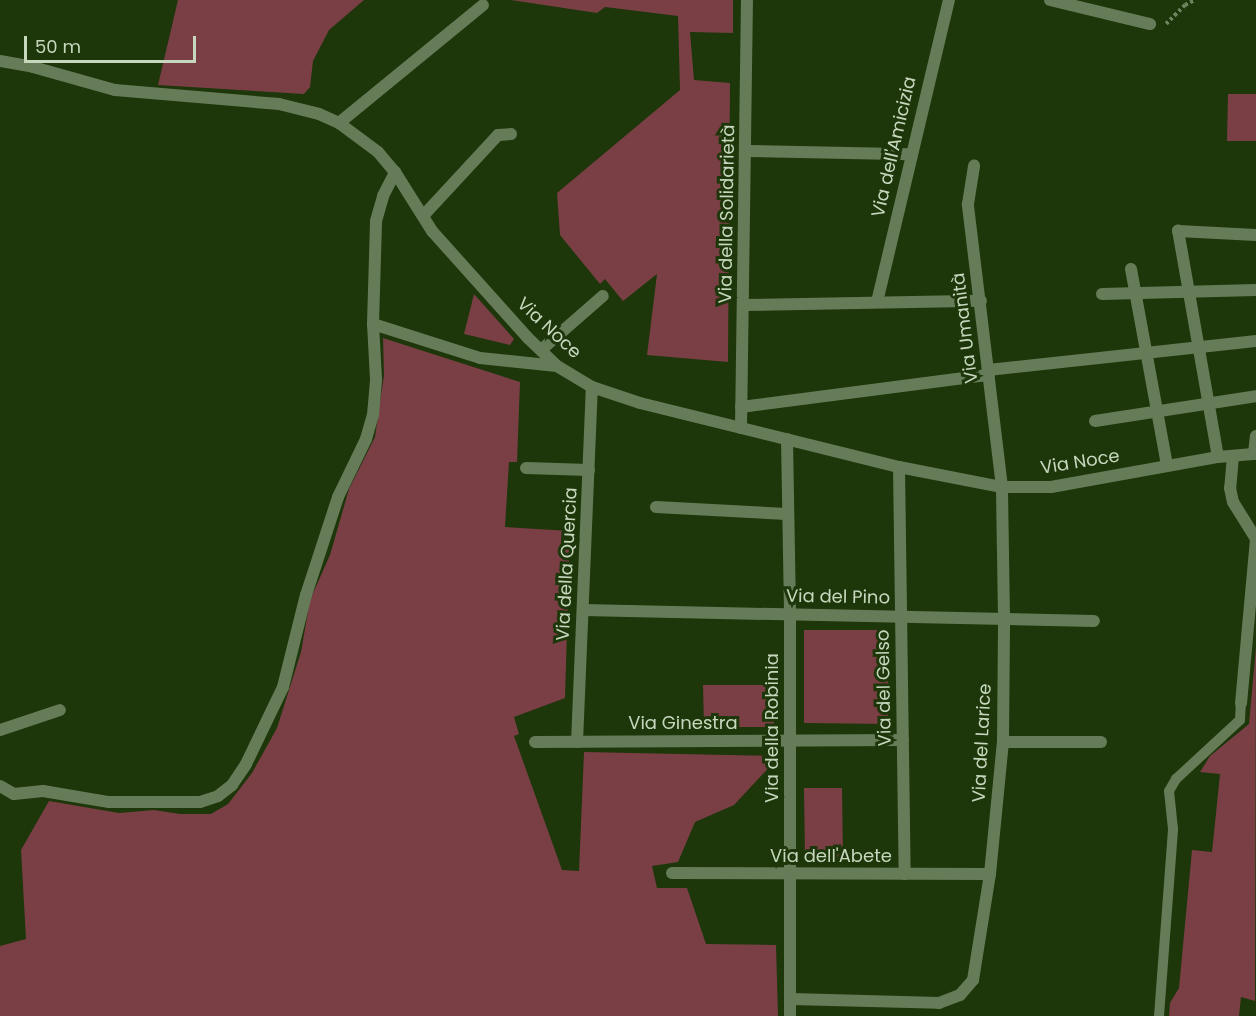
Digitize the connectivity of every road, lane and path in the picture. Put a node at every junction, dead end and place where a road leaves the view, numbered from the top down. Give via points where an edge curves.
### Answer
1 (747, 0) edge
2 (949, 0) edge
3 (1050, 0) edge
4 (1195, 0) edge
5 (1080, 4) edge
6 (483, 5) dead end
7 (1150, 24) joint
8 (0, 61) edge
9 (339, 123) junction
10 (511, 134) dead end
11 (747, 151) junction
12 (910, 154) junction
13 (974, 165) dead end
14 (395, 172) junction
15 (423, 216) junction
16 (1256, 235) edge
17 (1131, 269) dead end
18 (1256, 290) edge
19 (1189, 292) junction
20 (1136, 293) junction
21 (1102, 294) dead end
22 (603, 296) dead end
23 (981, 301) junction
24 (877, 302) junction
25 (743, 305) junction
26 (373, 324) junction
27 (1256, 341) edge
28 (1198, 348) junction
29 (541, 350) junction
30 (1147, 353) junction
31 (557, 366) junction
32 (989, 372) junction
33 (592, 387) junction
34 (1256, 396) edge
35 (1208, 403) junction
36 (741, 407) junction
37 (1158, 411) junction
38 (1095, 421) dead end
39 (741, 428) junction
40 (1256, 436) edge
41 (787, 439) junction
42 (1255, 454) edge
43 (1233, 456) junction
44 (1218, 457) junction
45 (1167, 466) junction
46 (899, 467) junction
47 (526, 468) dead end
48 (589, 470) junction
49 (1002, 487) junction
50 (656, 507) dead end
51 (787, 514) junction
52 (583, 610) junction
53 (790, 614) junction
54 (901, 616) junction
55 (1004, 618) junction
56 (1094, 621) dead end
57 (1241, 703) joint
58 (60, 710) dead end
59 (0, 730) edge
60 (903, 740) junction
61 (789, 741) junction
62 (535, 742) dead end
63 (577, 742) junction
64 (1003, 742) junction
65 (1101, 742) dead end
66 (0, 786) edge
67 (672, 873) dead end
68 (791, 873) junction
69 (905, 874) junction
70 (990, 874) junction
71 (791, 999) junction
72 (790, 1016) edge
73 (1159, 1016) edge

1 - 11 street, Via della Solidarietà
2 - 12 street, Via dell'Amicizia
3 - 5 street
4 - 7 path via 1185,5 1170,24
5 - 7 street
6 - 9 street
8 - 9 street, Via Noce via 115,90 279,104
9 - 14 street, Via Noce via 378,152
10 - 15 street via 498,135
11 - 12 street
11 - 25 street, Via della Solidarietà
12 - 24 street, Via dell'Amicizia
13 - 23 street, Via Umanità via 968,204
14 - 15 street, Via Noce
14 - 26 street via 382,196 376,221
15 - 29 street, Via Noce
16 - 19 street via 1178,231
17 - 20 street
18 - 19 street
19 - 20 street
19 - 28 street
20 - 21 street
20 - 30 street
22 - 29 street
23 - 24 street
23 - 32 street, Via Umanità
24 - 25 street
25 - 36 street, Via della Solidarietà
26 - 31 street via 480,358
26 - 66 street via 376,379 373,415 366,438 338,497 306,595 283,687 232,785 218,796 200,802 109,802 42,791 14,794
27 - 28 street
28 - 30 street
28 - 35 street
29 - 31 street, Via Noce
30 - 32 street
30 - 37 street
31 - 33 street, Via Noce
32 - 36 street
32 - 49 street, Via Umanità
33 - 39 street, Via Noce
33 - 48 street, Via della Quercia
34 - 35 street
35 - 37 street
35 - 44 street
36 - 39 street, Via della Solidarietà
37 - 38 street
37 - 45 street
39 - 41 street, Via Noce
40 - 42 street
41 - 46 street, Via Noce
41 - 51 street, Via della Robinia
42 - 43 street, Via Noce
43 - 44 street, Via Noce
43 - 57 street via 1231,495 1256,539
44 - 45 street, Via Noce
45 - 49 street, Via Noce via 1051,488
46 - 49 street, Via Noce
46 - 54 street, Via del Gelso
47 - 48 street
48 - 52 street, Via della Quercia
49 - 55 street, Via del Larice
50 - 51 street
51 - 53 street, Via della Robinia
52 - 53 street, Via del Pino
52 - 63 street, Via della Quercia
53 - 54 street, Via del Pino
53 - 61 street, Via della Robinia
54 - 55 street, Via del Pino
54 - 60 street, Via del Gelso
55 - 56 street, Via del Pino
55 - 64 street, Via del Larice
57 - 73 lane via 1240,720 1176,779 1169,791 1173,829
58 - 59 street
60 - 61 street, Via Ginestra
60 - 69 street, Via del Gelso
61 - 63 street, Via Ginestra
61 - 68 street, Via della Robinia
62 - 63 street, Via Ginestra
64 - 65 street
64 - 70 street, Via del Larice
67 - 68 street, Via dell'Abete
68 - 69 street, Via dell'Abete
68 - 71 street, Via della Robinia
69 - 70 street, Via dell'Abete
70 - 71 street, Via del Larice via 973,980 960,995 939,1003
71 - 72 street, Via della Robinia

